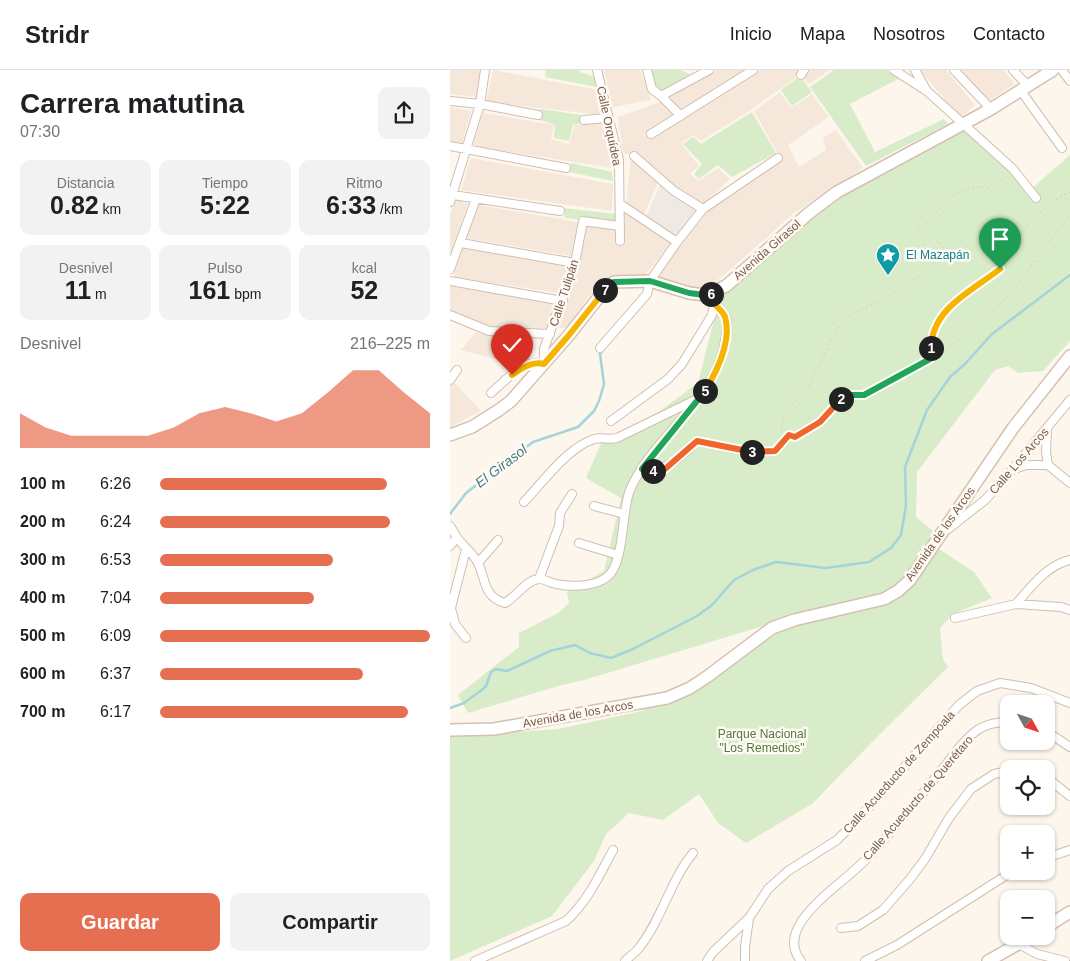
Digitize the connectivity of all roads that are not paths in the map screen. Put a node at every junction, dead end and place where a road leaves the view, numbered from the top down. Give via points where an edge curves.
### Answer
1 (485, 70) edge
2 (490, 70) edge
3 (597, 70) edge
4 (647, 70) edge
5 (709, 70) edge
6 (753, 70) edge
7 (894, 70) edge
8 (915, 70) edge
9 (954, 70) edge
10 (1013, 70) edge
11 (1053, 70) edge
12 (1062, 70) edge
13 (1070, 81) edge
14 (1025, 89) junction
15 (927, 91) junction
16 (481, 93) junction
17 (661, 96) junction
18 (450, 101) edge
19 (480, 104) junction
20 (991, 109) junction
21 (538, 115) dead end
22 (681, 116) junction
23 (608, 118) junction
24 (584, 120) dead end
25 (964, 124) junction
26 (651, 134) dead end
27 (450, 146) edge
28 (467, 148) junction
29 (1062, 148) dead end
30 (634, 156) dead end
31 (778, 158) dead end
32 (566, 168) dead end
33 (451, 198) edge
34 (1036, 198) dead end
35 (476, 199) junction
36 (620, 204) junction
37 (703, 209) junction
38 (560, 212) dead end
39 (619, 226) junction
40 (620, 241) dead end
41 (677, 242) junction
42 (461, 243) junction
43 (575, 263) junction
44 (450, 264) edge
45 (450, 269) edge
46 (450, 281) edge
47 (650, 281) junction
48 (715, 298) junction
49 (563, 301) junction
50 (450, 315) edge
51 (550, 334) junction
52 (600, 348) dead end
53 (1070, 356) edge
54 (544, 364) junction
55 (457, 370) dead end
56 (450, 380) edge
57 (491, 393) dead end
58 (701, 397) junction
59 (1070, 400) edge
60 (611, 421) dead end
61 (1047, 429) junction
62 (450, 435) edge
63 (775, 451) road end
64 (1048, 465) junction
65 (642, 469) junction
66 (1012, 470) junction
67 (1070, 483) edge
68 (572, 494) dead end
69 (524, 502) dead end
70 (594, 506) dead end
71 (624, 514) junction
72 (450, 526) edge
73 (939, 536) junction
74 (457, 538) junction
75 (498, 540) dead end
76 (579, 543) dead end
77 (450, 546) edge
78 (466, 549) junction
79 (618, 555) junction
80 (1070, 560) edge
81 (478, 563) junction
82 (539, 579) junction
83 (1016, 604) junction
84 (1070, 610) edge
85 (955, 618) dead end
86 (466, 638) dead end
87 (1070, 704) edge
88 (1000, 722) edge
89 (450, 730) edge
90 (1055, 737) edge
91 (1070, 747) edge
92 (1000, 773) edge
93 (1055, 784) edge
94 (1070, 796) edge
95 (613, 850) dead end
96 (1070, 850) edge
97 (693, 853) dead end
98 (1055, 855) edge
99 (1000, 879) edge
100 (1070, 912) edge
101 (749, 918) junction
102 (1055, 921) edge
103 (842, 928) dead end
104 (1017, 945) edge
105 (1021, 945) edge
106 (475, 961) edge
107 (624, 961) edge
108 (707, 961) edge
109 (745, 961) edge
110 (801, 961) edge
111 (865, 961) edge
112 (988, 961) edge
113 (1065, 961) edge

1 - 16 street
2 - 16 street
3 - 23 street, Calle Orquídea
4 - 17 street via 652,89
5 - 17 street
6 - 22 street
7 - 15 street
8 - 15 street
9 - 20 street
10 - 14 street
11 - 14 street, Avenida Girasol
12 - 13 street
14 - 20 street, Avenida Girasol
14 - 29 street
15 - 25 street
16 - 19 street
17 - 22 street
18 - 19 street
19 - 21 street
19 - 28 street
20 - 25 street, Avenida Girasol
22 - 26 street
23 - 24 street
23 - 36 street, Calle Orquídea via 619,160
25 - 34 street via 1013,169
25 - 48 street, Avenida Girasol via 837,192 809,213
27 - 28 street
28 - 32 street
28 - 33 street
30 - 37 street via 674,191
31 - 37 street
33 - 35 street
35 - 38 street
35 - 42 street
36 - 39 street, Calle Orquídea
36 - 41 street
37 - 41 street
39 - 40 street, Calle Orquídea
39 - 43 street, Calle Tulipán via 583,221
41 - 47 street
42 - 43 street
42 - 44 street
43 - 49 street, Calle Tulipán
44 - 45 street
46 - 49 street
47 - 48 street
47 - 52 street via 647,294
47 - 54 street via 622,281 608,286
48 - 58 street via 727,325 724,352
48 - 60 street via 712,315 682,364 668,379
49 - 51 street, Calle Tulipán
50 - 51 street via 489,331
51 - 54 street, Calle Tulipán via 544,349
53 - 73 street, Avenida de los Arcos via 1013,428
54 - 57 street via 537,362 520,369
54 - 62 street via 499,410 472,427
55 - 56 street
58 - 65 street
58 - 69 street via 617,438 600,438 573,450
59 - 61 street, Calle Los Arcos
61 - 64 street
61 - 66 street, Calle Los Arcos
63 - 65 street via 750,452 697,441 665,469
64 - 66 street via 1027,464
64 - 67 street
65 - 71 street via 629,491
66 - 73 street, Calle Los Arcos via 985,500
68 - 82 street via 560,513 559,526
70 - 71 street
71 - 79 street
72 - 74 street
73 - 89 street, Avenida de los Arcos via 910,580 898,591 884,599 772,628 708,676 667,698 494,729
74 - 77 street
74 - 78 street
75 - 81 street
76 - 79 street
78 - 81 street
78 - 86 street via 451,608 455,624
79 - 82 street via 608,577 595,583 570,586
80 - 83 street via 1041,577
81 - 82 street via 485,586 499,602 513,599 530,582
83 - 84 street
83 - 85 street
87 - 101 street, Calle Acueducto de Zempoala via 1031,688 1000,683 977,691 959,705 837,840 788,871 768,889
88 - 110 street, Calle Acueducto de Querétaro via 980,728 959,749 871,855 801,922 794,946
90 - 91 street
92 - 103 street via 971,789 925,859 883,910 858,926
93 - 94 street
95 - 106 street via 589,895 566,921
96 - 98 street
97 - 107 street via 683,865 652,928
99 - 111 street via 904,941
100 - 102 street
101 - 108 street
101 - 109 street
104 - 112 street
105 - 113 street via 1037,954

